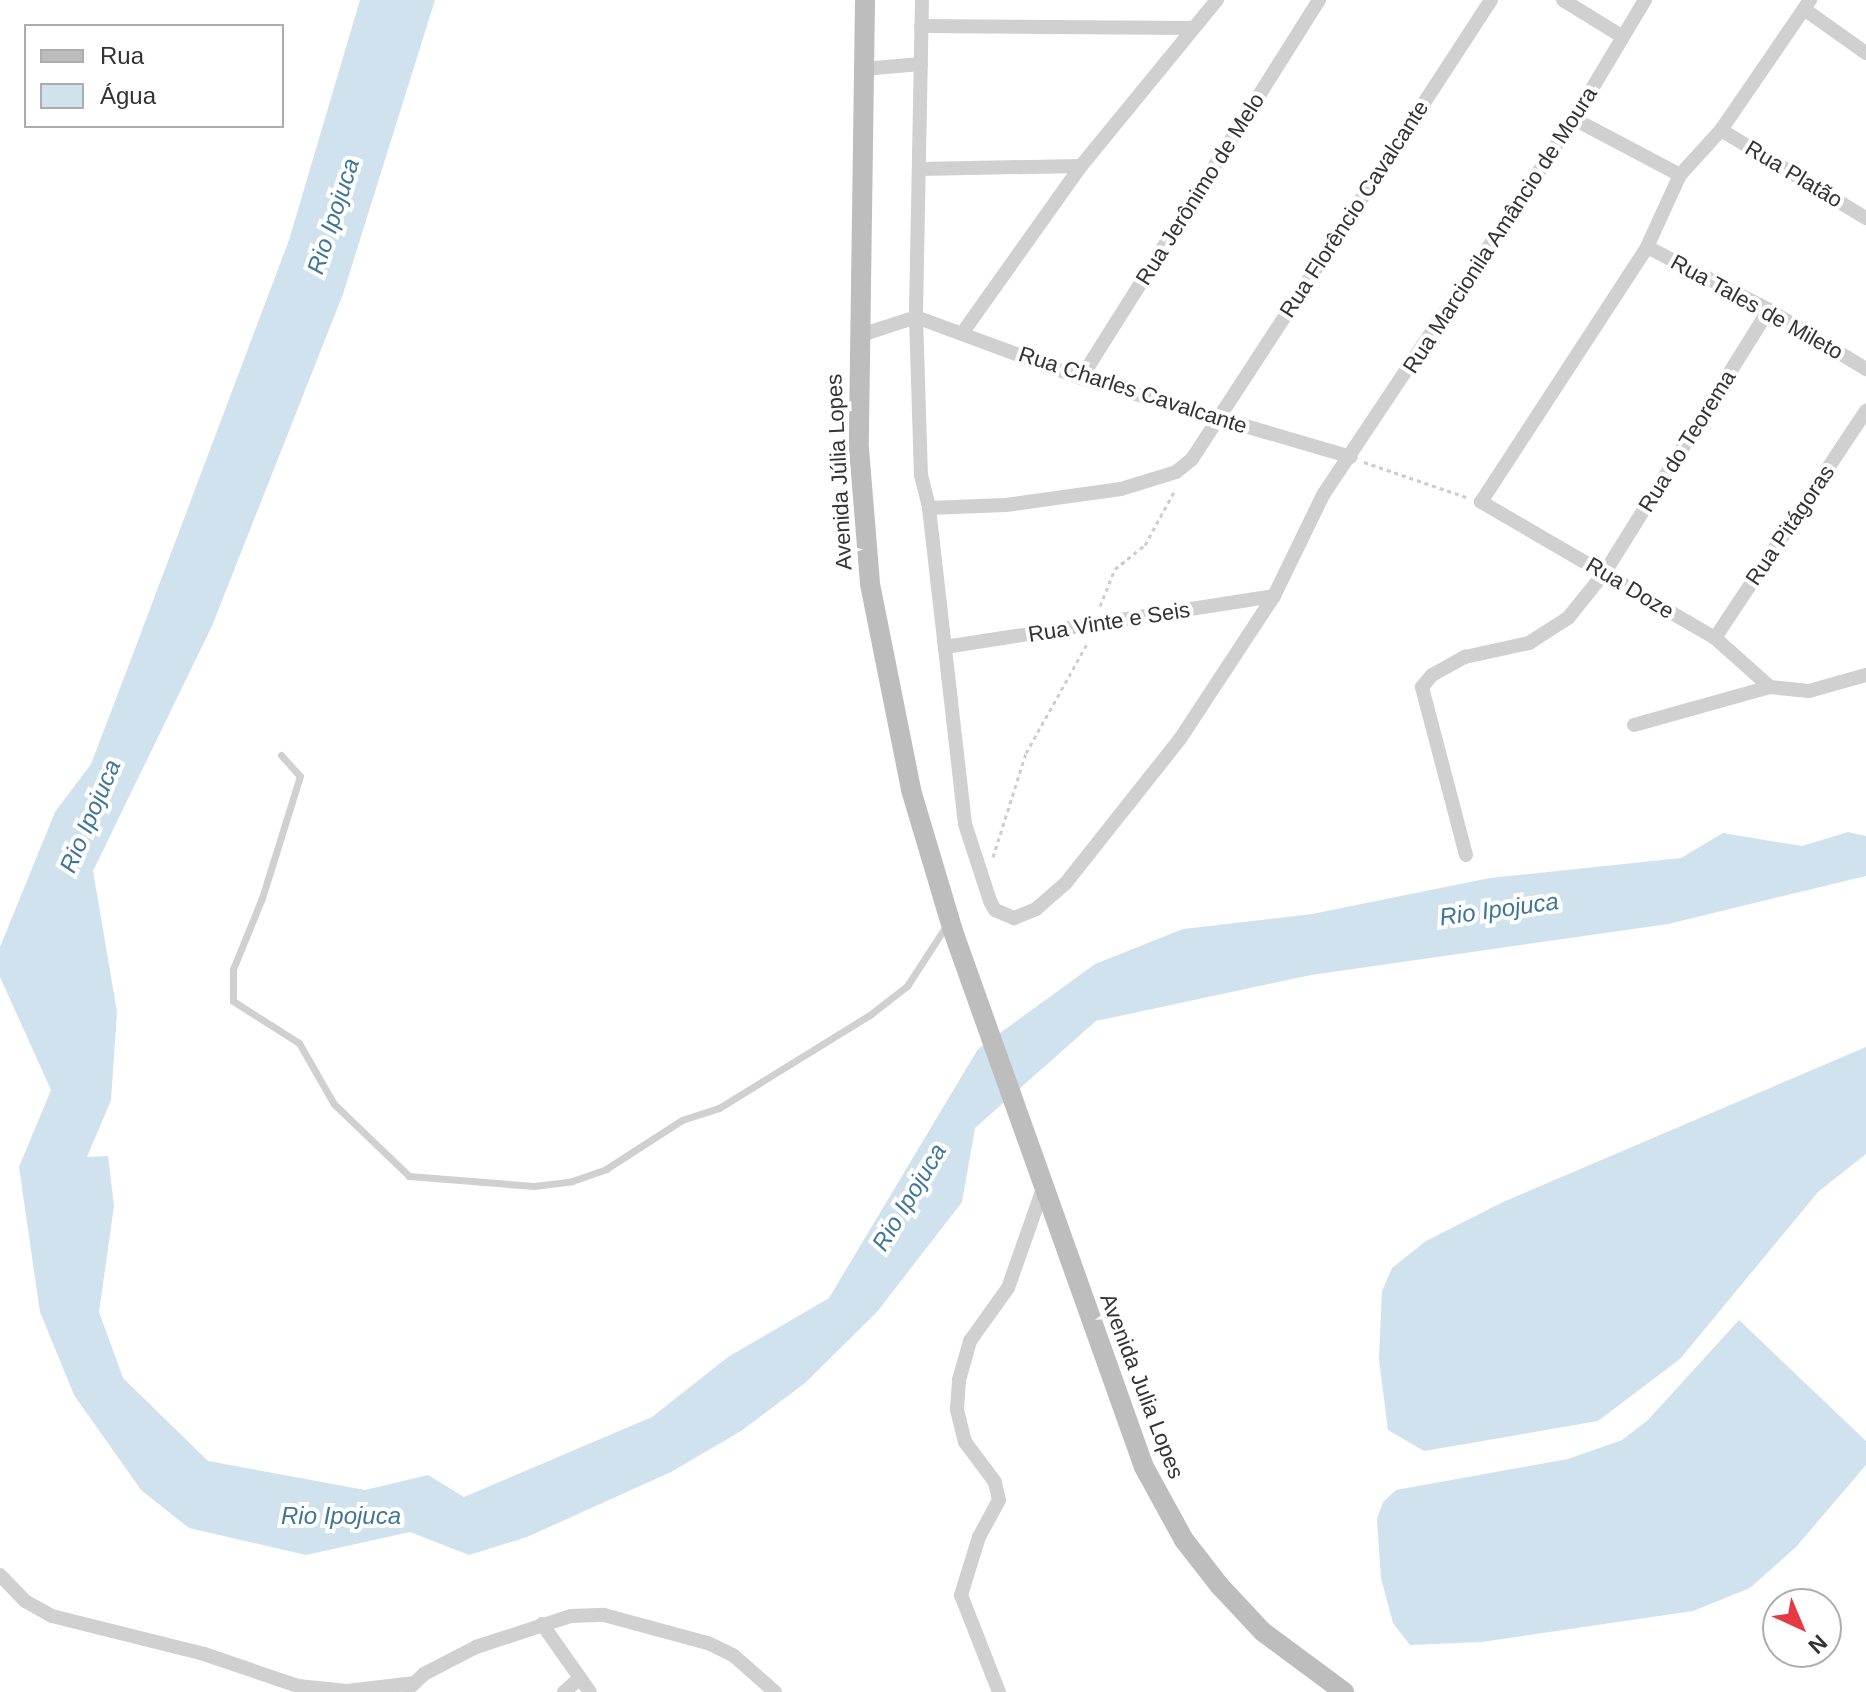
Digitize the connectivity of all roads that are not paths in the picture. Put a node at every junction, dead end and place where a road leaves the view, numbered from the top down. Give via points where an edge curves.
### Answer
1 (865, 0) edge
2 (922, 0) edge
3 (1217, 0) edge
4 (1319, 0) edge
5 (1491, 0) edge
6 (1563, 0) edge
7 (1645, 0) edge
8 (1807, 5) edge
9 (921, 26) junction
10 (1193, 28) junction
11 (1623, 37) junction
12 (1866, 53) edge
13 (921, 64) junction
14 (863, 69) junction
15 (1574, 119) junction
16 (1721, 130) junction
17 (1081, 166) junction
18 (920, 169) junction
19 (1680, 175) junction
20 (1866, 218) edge
21 (1647, 247) junction
22 (1769, 310) junction
23 (916, 317) junction
24 (963, 332) junction
25 (858, 336) junction
26 (1866, 369) edge
27 (1081, 378) junction
28 (1866, 411) edge
29 (1217, 418) junction
30 (1351, 457) junction
31 (929, 508) junction
32 (1605, 572) junction
33 (1274, 596) junction
34 (1715, 638) junction
35 (945, 647) junction
36 (1866, 663) edge
37 (1860, 677) edge
38 (1770, 687) junction
39 (1634, 725) dead end
40 (281, 755) dead end
41 (1466, 855) dead end
42 (951, 926) junction
43 (1042, 1178) junction
44 (0, 1575) edge
45 (542, 1624) junction
46 (579, 1679) junction
47 (410, 1687) edge
48 (564, 1692) edge
49 (590, 1692) edge
50 (775, 1692) edge
51 (999, 1692) edge
52 (1344, 1692) edge

1 - 14 main road, Avenida Júlia Lopes
2 - 9 street
3 - 10 street
4 - 27 street, Rua Jerônimo de Melo
5 - 29 street, Rua Florêncio Cavalcante
6 - 11 street
7 - 11 street, Rua Marcionila Amâncio de Moura
8 - 12 street
8 - 16 street
9 - 10 street
9 - 13 street
10 - 17 street
11 - 15 street, Rua Marcionila Amâncio de Moura
13 - 14 street
13 - 18 street
14 - 25 main road, Avenida Júlia Lopes
15 - 19 street
15 - 30 street, Rua Marcionila Amâncio de Moura
16 - 19 street
16 - 20 street, Rua Platão
17 - 18 street
17 - 24 street
18 - 23 street
19 - 21 street
21 - 22 street, Rua Tales de Mileto
21 - 32 street, Rua Doze via 1481,502
22 - 26 street, Rua Tales de Mileto
22 - 32 street, Rua do Teorema
23 - 24 street, Rua Charles Cavalcante
23 - 25 street
23 - 31 street via 921,475
24 - 27 street, Rua Charles Cavalcante
25 - 42 main road, Avenida Júlia Lopes via 870,584 911,790
27 - 29 street, Rua Charles Cavalcante
28 - 34 street, Rua Pitágoras
29 - 30 street, Rua Charles Cavalcante
29 - 31 street, Rua Florêncio Cavalcante via 1192,459 1148,483 1006,505
30 - 33 street, Rua Marcionila Amâncio de Moura via 1323,495
31 - 35 street
32 - 34 street, Rua Doze
32 - 41 street, Rua do Teorema via 1548,635 1465,657 1432,675 1422,687
33 - 35 street, Rua Vinte e Seis
33 - 35 street, Rua Marcionila Amâncio de Moura via 1180,739 1065,884 1036,909 1014,918 995,910 981,881 955,761
34 - 38 street, Rua Doze
36 - 37 street
37 - 38 street via 1809,691
38 - 39 street
40 - 42 lane via 300,776 262,898 233,969 233,1001 299,1043 334,1104 409,1176 534,1186 606,1169 682,1120 719,1108 871,1014 907,986
42 - 43 main road, Avenida Júlia Lopes
43 - 51 street via 1008,1288 970,1341 959,1380 957,1409 965,1442 995,1482 999,1500 979,1537 961,1595
43 - 52 main road, Avenida Julia Lopes via 1127,1426 1164,1507 1219,1585 1263,1632
44 - 47 street via 25,1601 52,1616 204,1654 298,1686 347,1691
45 - 46 street
45 - 47 street via 452,1658
45 - 50 street via 604,1615 647,1624 733,1655
46 - 48 street
46 - 49 street

